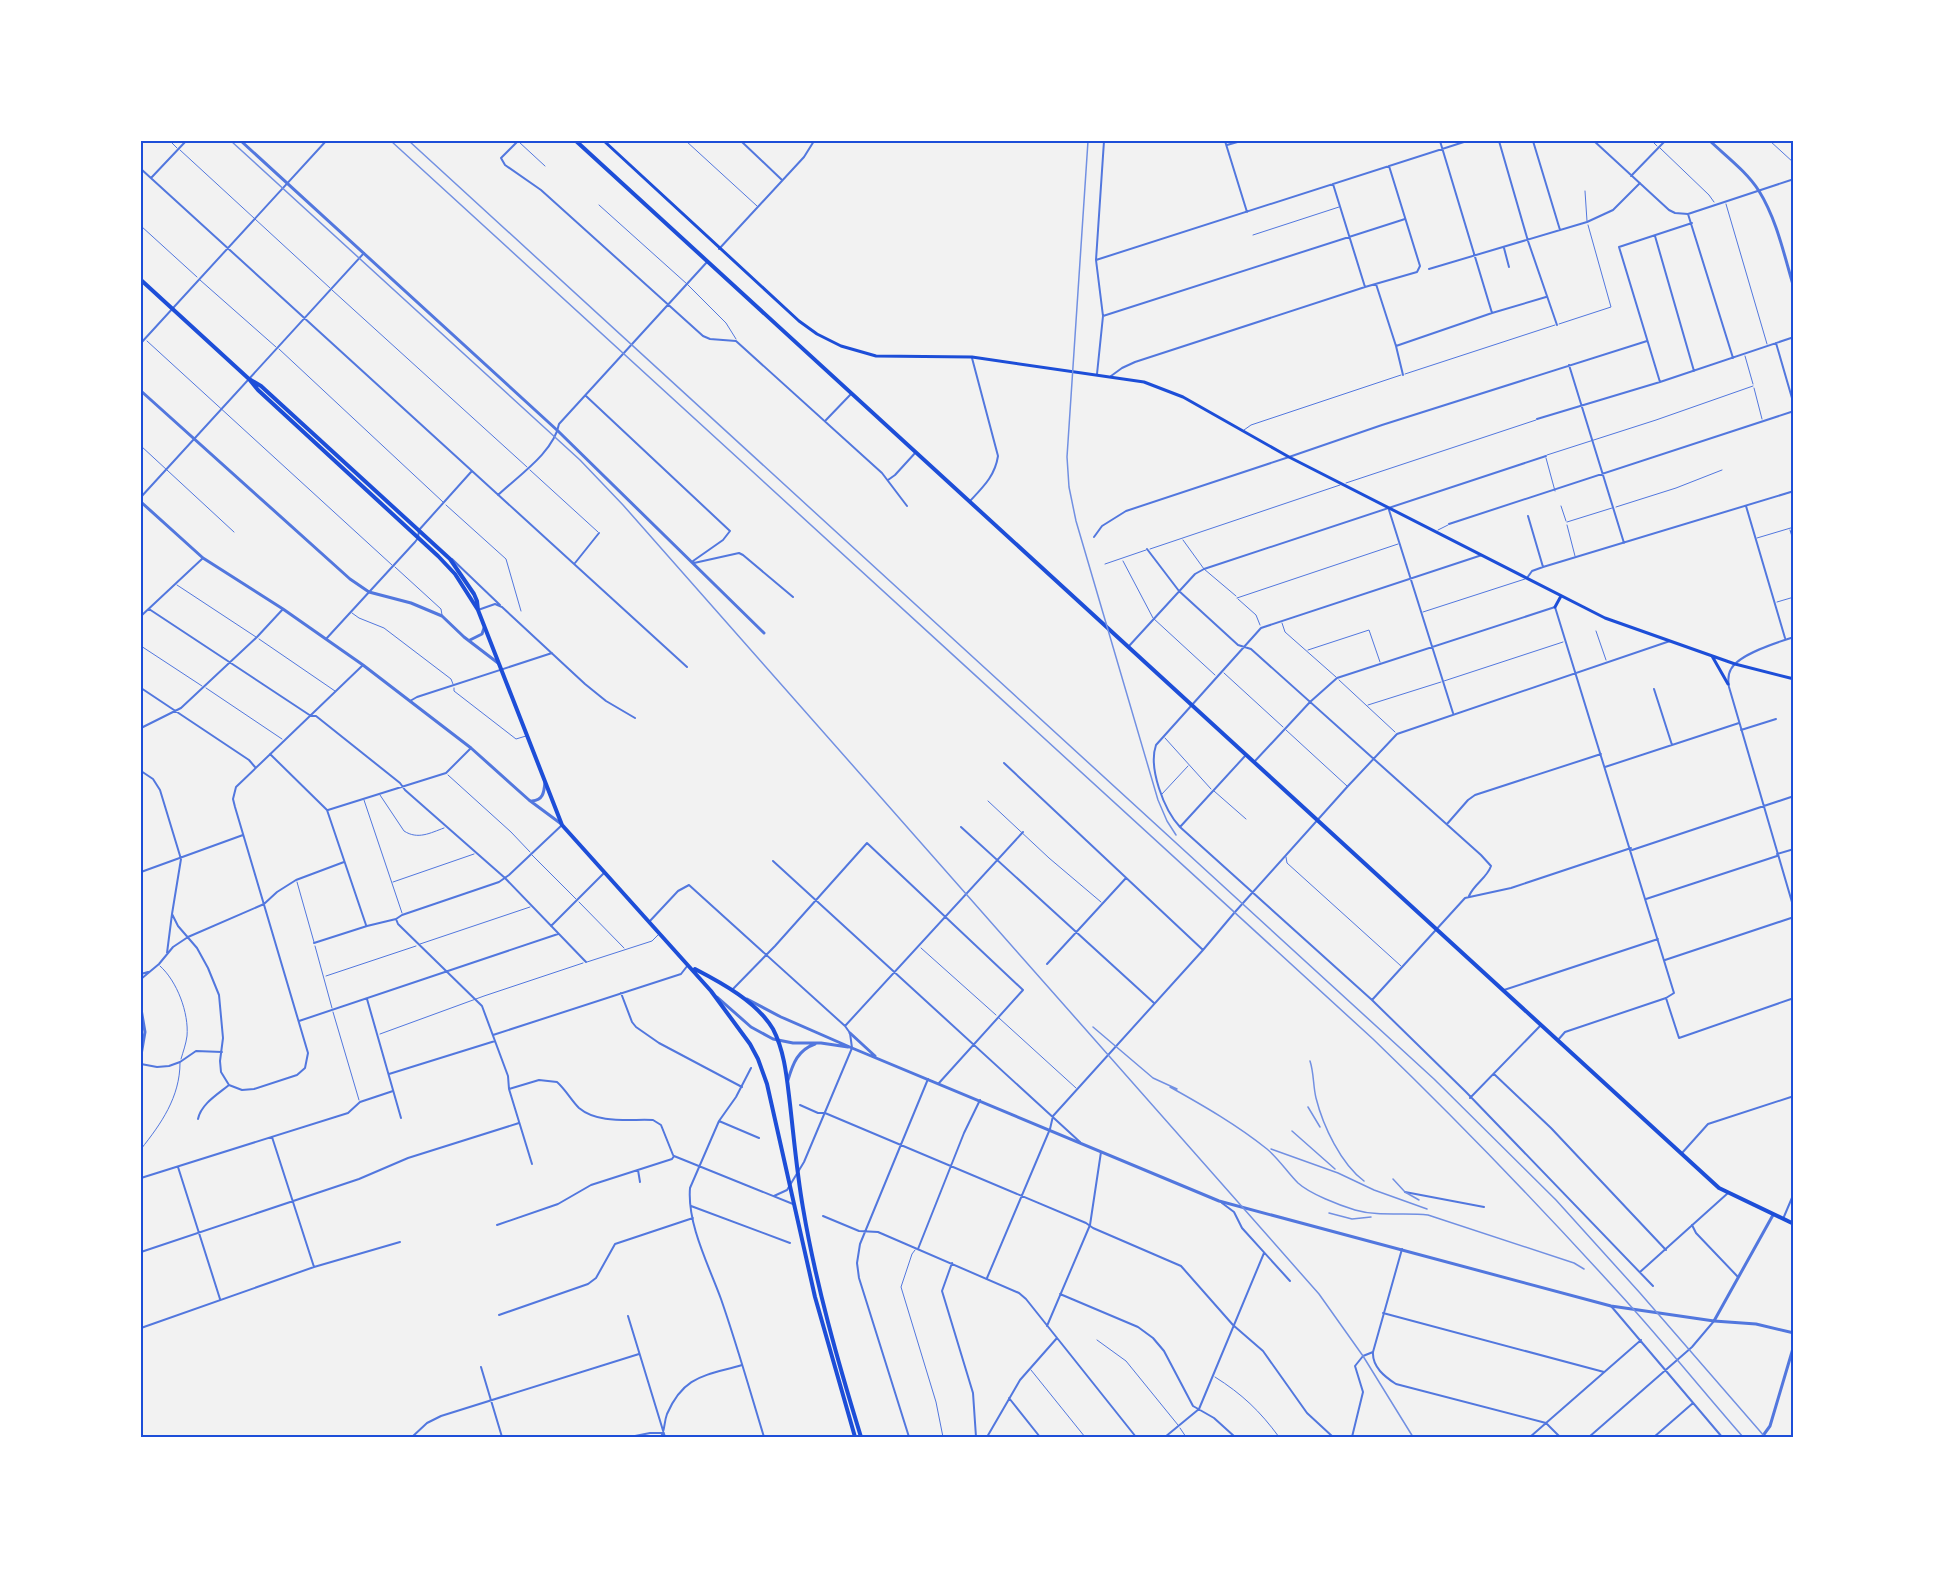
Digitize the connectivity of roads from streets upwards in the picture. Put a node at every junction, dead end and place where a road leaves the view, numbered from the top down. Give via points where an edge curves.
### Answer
1 (186, 141) edge
2 (241, 141) edge
3 (326, 141) edge
4 (518, 141) edge
5 (576, 141) edge
6 (604, 141) edge
7 (741, 141) edge
8 (814, 141) edge
9 (1104, 141) edge
10 (1226, 141) edge
11 (1241, 141) edge
12 (1440, 141) edge
13 (1467, 141) edge
14 (1499, 141) edge
15 (1533, 141) edge
16 (1594, 141) edge
17 (1665, 141) edge
18 (1710, 141) edge
19 (1227, 145) junction
20 (1443, 149) junction
21 (1389, 166) junction
22 (141, 169) edge
23 (1631, 176) junction
24 (151, 178) junction
25 (1794, 179) edge
26 (782, 180) junction
27 (288, 183) junction
28 (1640, 183) junction
29 (1333, 184) junction
30 (1758, 190) junction
31 (1247, 212) junction
32 (1688, 214) junction
33 (1405, 219) junction
34 (1692, 223) junction
35 (1560, 230) junction
36 (1655, 236) junction
37 (1349, 237) junction
38 (1528, 241) junction
39 (1504, 248) junction
40 (719, 249) junction
41 (228, 250) junction
42 (364, 253) junction
43 (1474, 256) junction
44 (1096, 260) junction
45 (707, 262) junction
46 (1509, 267) dead end
47 (1429, 269) dead end
48 (141, 280) edge
49 (1376, 284) junction
50 (1365, 286) junction
51 (1794, 288) edge
52 (1546, 297) junction
53 (669, 304) junction
54 (172, 309) junction
55 (1492, 313) junction
56 (1103, 316) junction
57 (304, 319) junction
58 (1557, 325) road end
59 (1794, 337) edge
60 (1647, 340) junction
61 (141, 343) edge
62 (1776, 343) junction
63 (1396, 346) junction
64 (972, 357) junction
65 (1733, 358) junction
66 (1569, 365) junction
67 (1694, 371) junction
68 (1097, 375) junction
69 (1403, 375) road end
70 (1111, 377) junction
71 (249, 379) junction
72 (1660, 382) junction
73 (141, 391) edge
74 (851, 394) junction
75 (586, 396) junction
76 (1794, 405) edge
77 (1582, 406) junction
78 (1794, 411) edge
79 (1537, 419) road end
80 (826, 420) junction
81 (558, 431) junction
82 (194, 438) junction
83 (916, 452) junction
84 (1546, 456) road end
85 (1289, 458) junction
86 (471, 472) junction
87 (1604, 475) junction
88 (888, 480) junction
89 (1794, 491) edge
90 (498, 495) junction
91 (141, 497) edge
92 (141, 501) edge
93 (970, 501) junction
94 (907, 506) dead end
95 (1746, 506) junction
96 (1388, 507) junction
97 (1528, 516) dead end
98 (1449, 524) road end
99 (419, 530) junction
100 (599, 533) road end
101 (1094, 537) dead end
102 (418, 538) junction
103 (1624, 543) junction
104 (1147, 549) road end
105 (444, 553) junction
106 (1482, 555) junction
107 (203, 558) junction
108 (574, 563) junction
109 (694, 563) junction
110 (1543, 567) junction
111 (1410, 578) junction
112 (1527, 578) junction
113 (1179, 591) junction
114 (369, 592) junction
115 (1561, 596) junction
116 (793, 597) dead end
117 (502, 607) junction
118 (1555, 607) junction
119 (149, 609) junction
120 (283, 609) junction
121 (478, 610) junction
122 (141, 616) edge
123 (485, 626) junction
124 (764, 633) dead end
125 (1794, 637) edge
126 (326, 639) junction
127 (1786, 640) junction
128 (469, 641) junction
129 (1670, 641) junction
130 (1129, 646) junction
131 (1432, 646) junction
132 (1243, 647) junction
133 (552, 653) junction
134 (1711, 654) junction
135 (228, 662) junction
136 (499, 664) junction
137 (1735, 664) junction
138 (363, 665) junction
139 (687, 667) dead end
140 (502, 670) junction
141 (1575, 674) junction
142 (1794, 679) edge
143 (1728, 684) junction
144 (1654, 689) dead end
145 (142, 690) edge
146 (410, 701) junction
147 (1310, 702) junction
148 (1193, 704) junction
149 (176, 711) junction
150 (1453, 714) junction
151 (311, 716) junction
152 (635, 718) dead end
153 (1776, 719) dead end
154 (1739, 723) junction
155 (141, 728) edge
156 (1741, 730) junction
157 (1672, 745) junction
158 (471, 748) junction
159 (270, 754) junction
160 (1247, 754) junction
161 (1601, 754) junction
162 (1376, 759) junction
163 (1256, 761) junction
164 (1004, 763) dead end
165 (255, 767) junction
166 (1605, 767) junction
167 (141, 771) edge
168 (545, 781) junction
169 (403, 787) junction
170 (1794, 796) edge
171 (532, 801) junction
172 (1763, 806) junction
173 (327, 810) junction
174 (1318, 821) junction
175 (1447, 824) junction
176 (562, 825) junction
177 (1180, 826) junction
178 (962, 827) dead end
179 (1023, 832) road end
180 (243, 835) junction
181 (1631, 849) junction
182 (1794, 849) edge
183 (1777, 855) junction
184 (181, 859) junction
185 (998, 859) junction
186 (773, 861) dead end
187 (344, 862) junction
188 (141, 872) edge
189 (604, 873) junction
190 (1126, 878) junction
191 (505, 879) junction
192 (1253, 892) junction
193 (1469, 896) junction
194 (1646, 898) junction
195 (815, 900) junction
196 (264, 904) junction
197 (1794, 909) edge
198 (172, 914) junction
199 (944, 917) junction
200 (1794, 917) edge
201 (396, 919) junction
202 (649, 922) junction
203 (367, 926) junction
204 (551, 926) junction
205 (1438, 929) junction
206 (1076, 931) junction
207 (558, 934) junction
208 (188, 937) junction
209 (1658, 939) junction
210 (314, 944) road end
211 (1203, 950) junction
212 (167, 954) junction
213 (767, 954) junction
214 (1665, 960) junction
215 (586, 962) road end
216 (1047, 964) dead end
217 (690, 966) junction
218 (151, 971) junction
219 (894, 972) junction
220 (446, 973) junction
221 (141, 974) edge
222 (141, 980) edge
223 (1504, 990) junction
224 (711, 991) junction
225 (731, 991) junction
226 (621, 993) junction
227 (1666, 998) junction
228 (1794, 998) edge
229 (367, 999) junction
230 (745, 999) junction
231 (1372, 1000) junction
232 (1155, 1003) junction
233 (141, 1009) edge
234 (299, 1021) junction
235 (1541, 1024) junction
236 (845, 1026) junction
237 (850, 1033) junction
238 (493, 1035) junction
239 (777, 1040) junction
240 (1558, 1040) junction
241 (495, 1041) junction
242 (821, 1043) junction
243 (973, 1044) junction
244 (851, 1047) junction
245 (222, 1052) junction
246 (141, 1055) edge
247 (877, 1057) junction
248 (141, 1064) edge
249 (751, 1068) dead end
250 (1494, 1074) junction
251 (388, 1075) junction
252 (928, 1079) junction
253 (939, 1083) junction
254 (787, 1084) junction
255 (229, 1085) junction
256 (742, 1087) junction
257 (509, 1089) junction
258 (393, 1091) junction
259 (1794, 1096) edge
260 (1470, 1098) junction
261 (980, 1100) junction
262 (800, 1105) dead end
263 (825, 1113) junction
264 (1053, 1116) junction
265 (401, 1118) dead end
266 (198, 1119) dead end
267 (719, 1121) junction
268 (519, 1123) junction
269 (1050, 1130) junction
270 (272, 1137) junction
271 (759, 1138) dead end
272 (1080, 1142) junction
273 (900, 1145) junction
274 (1101, 1150) junction
275 (1682, 1153) junction
276 (674, 1155) junction
277 (532, 1164) dead end
278 (700, 1165) junction
279 (951, 1166) junction
280 (178, 1167) junction
281 (638, 1170) junction
282 (798, 1174) junction
283 (141, 1178) edge
284 (640, 1182) dead end
285 (790, 1185) junction
286 (1405, 1192) dead end
287 (1728, 1193) junction
288 (1794, 1193) edge
289 (774, 1196) junction
290 (1022, 1196) junction
291 (1219, 1201) junction
292 (293, 1202) junction
293 (794, 1204) junction
294 (691, 1206) junction
295 (1484, 1207) dead end
296 (1773, 1215) junction
297 (823, 1216) dead end
298 (693, 1218) junction
299 (1783, 1219) junction
300 (1794, 1224) edge
301 (498, 1225) dead end
302 (1090, 1225) junction
303 (1692, 1226) junction
304 (864, 1232) junction
305 (199, 1233) junction
306 (400, 1242) dead end
307 (790, 1243) dead end
308 (918, 1249) junction
309 (1402, 1249) junction
310 (1666, 1250) junction
311 (141, 1251) edge
312 (1264, 1253) junction
313 (952, 1263) junction
314 (314, 1267) junction
315 (1640, 1272) junction
316 (1738, 1277) junction
317 (987, 1278) junction
318 (1290, 1281) dead end
319 (1653, 1286) dead end
320 (1060, 1294) junction
321 (220, 1299) junction
322 (1611, 1306) junction
323 (1383, 1313) junction
324 (499, 1315) dead end
325 (628, 1316) dead end
326 (1714, 1322) junction
327 (1233, 1325) junction
328 (1047, 1326) junction
329 (141, 1328) edge
330 (1794, 1333) edge
331 (1057, 1338) junction
332 (1641, 1340) junction
333 (1794, 1345) edge
334 (1373, 1352) junction
335 (639, 1354) junction
336 (742, 1365) junction
337 (481, 1367) dead end
338 (1665, 1371) junction
339 (1604, 1372) junction
340 (1009, 1398) junction
341 (491, 1401) junction
342 (1693, 1403) junction
343 (1199, 1409) junction
344 (1546, 1423) junction
345 (663, 1436) edge
346 (412, 1437) edge
347 (502, 1437) edge
348 (630, 1437) edge
349 (764, 1437) edge
350 (855, 1437) edge
351 (861, 1437) edge
352 (909, 1437) edge
353 (976, 1437) edge
354 (987, 1437) edge
355 (1040, 1437) edge
356 (1136, 1437) edge
357 (1165, 1437) edge
358 (1235, 1437) edge
359 (1333, 1437) edge
360 (1352, 1437) edge
361 (1530, 1437) edge
362 (1560, 1437) edge
363 (1589, 1437) edge
364 (1654, 1437) edge
365 (1722, 1437) edge
366 (1762, 1437) edge

1 - 24 street
2 - 27 street
3 - 27 street
4 - 53 street via 501,158 505,165 541,189
5 - 45 main road
6 - 40 main road
7 - 26 street
8 - 26 street
9 - 44 street
10 - 19 street
11 - 19 street
12 - 20 street
13 - 20 street
14 - 38 street
15 - 35 street
16 - 23 street
17 - 23 street
18 - 30 street
19 - 31 street
20 - 21 street
20 - 43 street
21 - 29 street
21 - 33 street
22 - 24 street
23 - 28 street
24 - 41 street
25 - 30 street
26 - 40 street
27 - 41 street
27 - 42 street
28 - 32 street via 1669,210
28 - 35 street via 1612,210
29 - 31 street
29 - 37 street
30 - 32 street
30 - 51 street via 1775,226
31 - 44 street
32 - 34 street
33 - 37 street
33 - 49 street via 1419,269
34 - 36 street
34 - 65 street
35 - 38 street
36 - 60 street via 1619,247
36 - 67 street
37 - 50 street
37 - 56 street
38 - 39 street
38 - 52 street
39 - 43 street
39 - 46 street
40 - 64 main road via 799,321 841,346 876,356
41 - 54 street
41 - 57 street
42 - 57 street
42 - 81 street
43 - 47 street
43 - 55 street
44 - 56 street
45 - 53 street
45 - 74 main road
48 - 54 main road
49 - 50 street
49 - 63 street
50 - 70 street via 1135,362
52 - 55 street
52 - 58 street
53 - 75 street
53 - 80 street via 703,336 736,341
54 - 61 street
54 - 71 main road
55 - 63 street
56 - 68 street
57 - 71 street
57 - 86 street
59 - 62 street
60 - 66 street
60 - 72 street
62 - 65 street
62 - 76 street
63 - 69 street
64 - 68 main road
64 - 93 street via 998,456 989,480
65 - 67 street
66 - 77 street
66 - 85 street
67 - 72 street
68 - 70 main road
70 - 85 main road via 1168,390
71 - 82 street
71 - 99 main road
71 - 102 main road
72 - 77 street
73 - 82 street
74 - 80 street
74 - 83 main road
75 - 81 street
75 - 109 street via 730,531
77 - 79 street
77 - 87 street
78 - 87 street
80 - 88 street
81 - 90 street via 528,468
81 - 109 street
82 - 91 street
82 - 114 street
83 - 88 street
83 - 93 main road
84 - 96 street
85 - 96 main road
85 - 101 street via 1126,511 1102,526
86 - 90 street
86 - 99 street
87 - 98 street
87 - 103 street
88 - 94 street
89 - 95 street
90 - 108 street
92 - 107 street
93 - 130 main road
95 - 103 street
95 - 127 street
96 - 106 main road
96 - 111 street
96 - 113 street via 1204,569
97 - 110 street
99 - 102 street
99 - 105 main road
100 - 108 street
102 - 114 street
102 - 121 main road via 449,568
103 - 110 street
104 - 113 street
105 - 117 street
105 - 121 main road via 470,586
106 - 111 street
106 - 112 main road
107 - 119 street
107 - 120 street
108 - 139 street
109 - 116 street via 739,553
109 - 124 street
110 - 112 street
111 - 131 street
111 - 132 street via 1261,628
112 - 115 main road
113 - 130 street
113 - 132 street
114 - 126 street
114 - 128 street via 442,616
115 - 118 main road
115 - 129 main road via 1605,618
117 - 121 street via 495,604
117 - 133 street
118 - 131 street
118 - 141 street
119 - 122 street
119 - 135 street
120 - 126 street
120 - 135 street
121 - 123 main road
123 - 128 street via 482,633
123 - 136 main road
125 - 127 street
126 - 138 street
127 - 137 street
128 - 136 street
129 - 134 main road
129 - 141 street
130 - 148 main road
131 - 147 street via 1337,678
131 - 150 street
132 - 147 street via 1251,649
132 - 148 street
133 - 140 street
133 - 152 street via 606,701
134 - 137 main road
134 - 143 main road
135 - 149 street
135 - 151 street
136 - 140 main road
137 - 142 main road
137 - 143 street
138 - 146 street
138 - 151 street
140 - 146 street
140 - 168 main road
141 - 150 street
141 - 161 street
143 - 154 street
144 - 157 street
145 - 149 street
146 - 158 street
147 - 162 street
147 - 163 street
148 - 160 main road
148 - 177 street via 1154,750 1162,794 1171,817
149 - 155 street
149 - 165 street
150 - 162 street via 1397,734
151 - 159 street
151 - 169 street via 316,716
153 - 156 street
154 - 156 street
154 - 157 street
156 - 172 street
157 - 166 street
158 - 169 street via 446,773
158 - 171 street
159 - 165 street
159 - 173 street
160 - 163 main road
160 - 177 street
161 - 166 street
161 - 175 street via 1474,795
162 - 174 street
162 - 175 street
163 - 174 main road
164 - 190 street
165 - 180 street via 234,793
166 - 181 street
167 - 184 street via 160,790
168 - 171 street via 542,796
168 - 176 main road
169 - 173 street
169 - 191 street
170 - 172 street
171 - 176 street
172 - 181 street
172 - 183 street
173 - 187 street
174 - 192 street
174 - 205 main road
175 - 193 street via 1491,866
176 - 189 main road
176 - 191 street
177 - 192 street
178 - 185 street
179 - 185 street
180 - 184 street
180 - 196 street
181 - 193 street via 1512,888
181 - 194 street
182 - 183 street
183 - 194 street
183 - 197 street
184 - 188 street
184 - 198 street
185 - 199 street
185 - 206 street
186 - 195 street
187 - 196 street via 296,880
187 - 203 street
189 - 202 main road
189 - 204 street
190 - 206 street
190 - 211 street
191 - 201 street
191 - 204 street
192 - 211 street
192 - 231 street
193 - 205 street
194 - 209 street
195 - 199 street via 867,843
195 - 213 street
195 - 219 street
196 - 208 street
196 - 234 street
198 - 208 street
198 - 212 street
199 - 219 street
199 - 243 street via 1023,990
200 - 214 street
201 - 203 street
201 - 220 street
202 - 213 street via 678,891 689,885
202 - 217 main road
203 - 210 street
204 - 207 street
205 - 223 main road
205 - 231 street
206 - 216 street
206 - 232 street
207 - 215 street
207 - 220 street
208 - 212 street
208 - 245 street via 208,968 219,995
209 - 214 street
209 - 223 street
211 - 232 street
212 - 218 street
213 - 225 street
213 - 236 street
214 - 227 street via 1674,993
217 - 224 main road
217 - 225 main road
217 - 226 street via 681,974
218 - 221 street
218 - 222 street
219 - 236 street
219 - 243 street
220 - 229 street
220 - 238 street via 482,1006
223 - 235 main road
224 - 239 street via 751,1027
224 - 285 main road via 746,1037 762,1067
225 - 230 main road
226 - 238 street
226 - 256 street via 636,1027
227 - 228 street via 1679,1038
227 - 240 street via 1565,1032
229 - 234 street
229 - 251 street
230 - 239 main road via 764,1016
230 - 244 street
231 - 260 street
232 - 264 street
233 - 246 street via 145,1032
234 - 255 street via 308,1053 305,1068 297,1076 254,1089
235 - 240 main road
235 - 250 street
236 - 237 street
237 - 244 street
237 - 247 street
238 - 241 street
239 - 242 street
239 - 254 main road
240 - 275 main road
241 - 251 street
241 - 257 street
242 - 244 street
242 - 254 street via 798,1055
243 - 253 street
243 - 264 street
244 - 247 street
244 - 263 street
245 - 248 street via 196,1051 169,1066
245 - 255 street via 222,1072
247 - 252 street
249 - 256 street
250 - 260 street
250 - 310 street via 1551,1128
251 - 258 street
252 - 253 street
252 - 273 street
253 - 261 street
254 - 282 main road
255 - 266 street via 208,1102
256 - 267 street
257 - 268 street
257 - 276 street via 539,1080 557,1083 576,1106 599,1118 653,1120 661,1125
258 - 265 street
258 - 270 street via 360,1102 348,1113
259 - 275 street via 1708,1124
260 - 315 street
261 - 269 street
261 - 279 street
262 - 263 street
263 - 273 street
263 - 282 street
264 - 269 street
264 - 272 street
267 - 271 street
267 - 278 street
268 - 277 street
268 - 292 street via 408,1158
269 - 272 street
269 - 290 street
270 - 280 street
270 - 292 street
272 - 274 street
273 - 279 street
273 - 304 street
274 - 291 street
274 - 302 street
275 - 287 main road
276 - 278 street
276 - 281 street
278 - 289 street
278 - 294 street via 690,1188
279 - 290 street
279 - 308 street
280 - 283 street
280 - 305 street
281 - 284 street
281 - 301 street via 591,1185 558,1204
282 - 285 street
282 - 351 main road via 825,1306
285 - 289 street
285 - 293 main road
286 - 295 street
287 - 296 main road
287 - 303 street
288 - 299 street
289 - 293 street
290 - 302 street
290 - 317 street
291 - 309 street
291 - 312 street via 1234,1212
292 - 305 street
292 - 314 street
293 - 350 main road via 815,1297
294 - 298 street
294 - 307 street
296 - 299 main road
296 - 316 street
297 - 304 street
298 - 324 street via 615,1244 596,1278 588,1284
298 - 336 street
299 - 300 main road
302 - 320 street
302 - 327 street via 1181,1266
303 - 310 street
303 - 316 street
304 - 308 street via 878,1232
304 - 352 street via 857,1254 858,1273
305 - 311 street
305 - 321 street
306 - 314 street
308 - 313 street
309 - 322 street
309 - 323 street
310 - 315 street
312 - 318 street
312 - 327 street
313 - 317 street
313 - 353 street via 942,1291 973,1393
314 - 321 street
315 - 319 street
316 - 326 street
317 - 328 street via 1018,1293
320 - 328 street
320 - 343 street via 1138,1327 1153,1338 1167,1356 1191,1404
321 - 329 street
322 - 326 street
322 - 332 street
323 - 334 street
323 - 339 street
325 - 335 street
326 - 330 street via 1756,1324
326 - 338 street
327 - 343 street
327 - 359 street via 1263,1351 1302,1407
328 - 331 street
331 - 340 street via 1029,1368
331 - 356 street
332 - 338 street
332 - 339 street
333 - 366 street via 1770,1426
334 - 344 street via 1378,1369 1396,1384
334 - 360 street via 1356,1364 1363,1392
335 - 341 street
335 - 345 street
336 - 345 street via 697,1378 685,1386 666,1417
336 - 349 street
337 - 341 street
338 - 342 street
338 - 363 street
339 - 344 street
340 - 354 street
340 - 355 street
341 - 346 street via 436,1418
341 - 347 street
342 - 364 street
342 - 365 street
343 - 357 street
343 - 358 street
344 - 361 street
344 - 362 street
345 - 348 street via 650,1433

